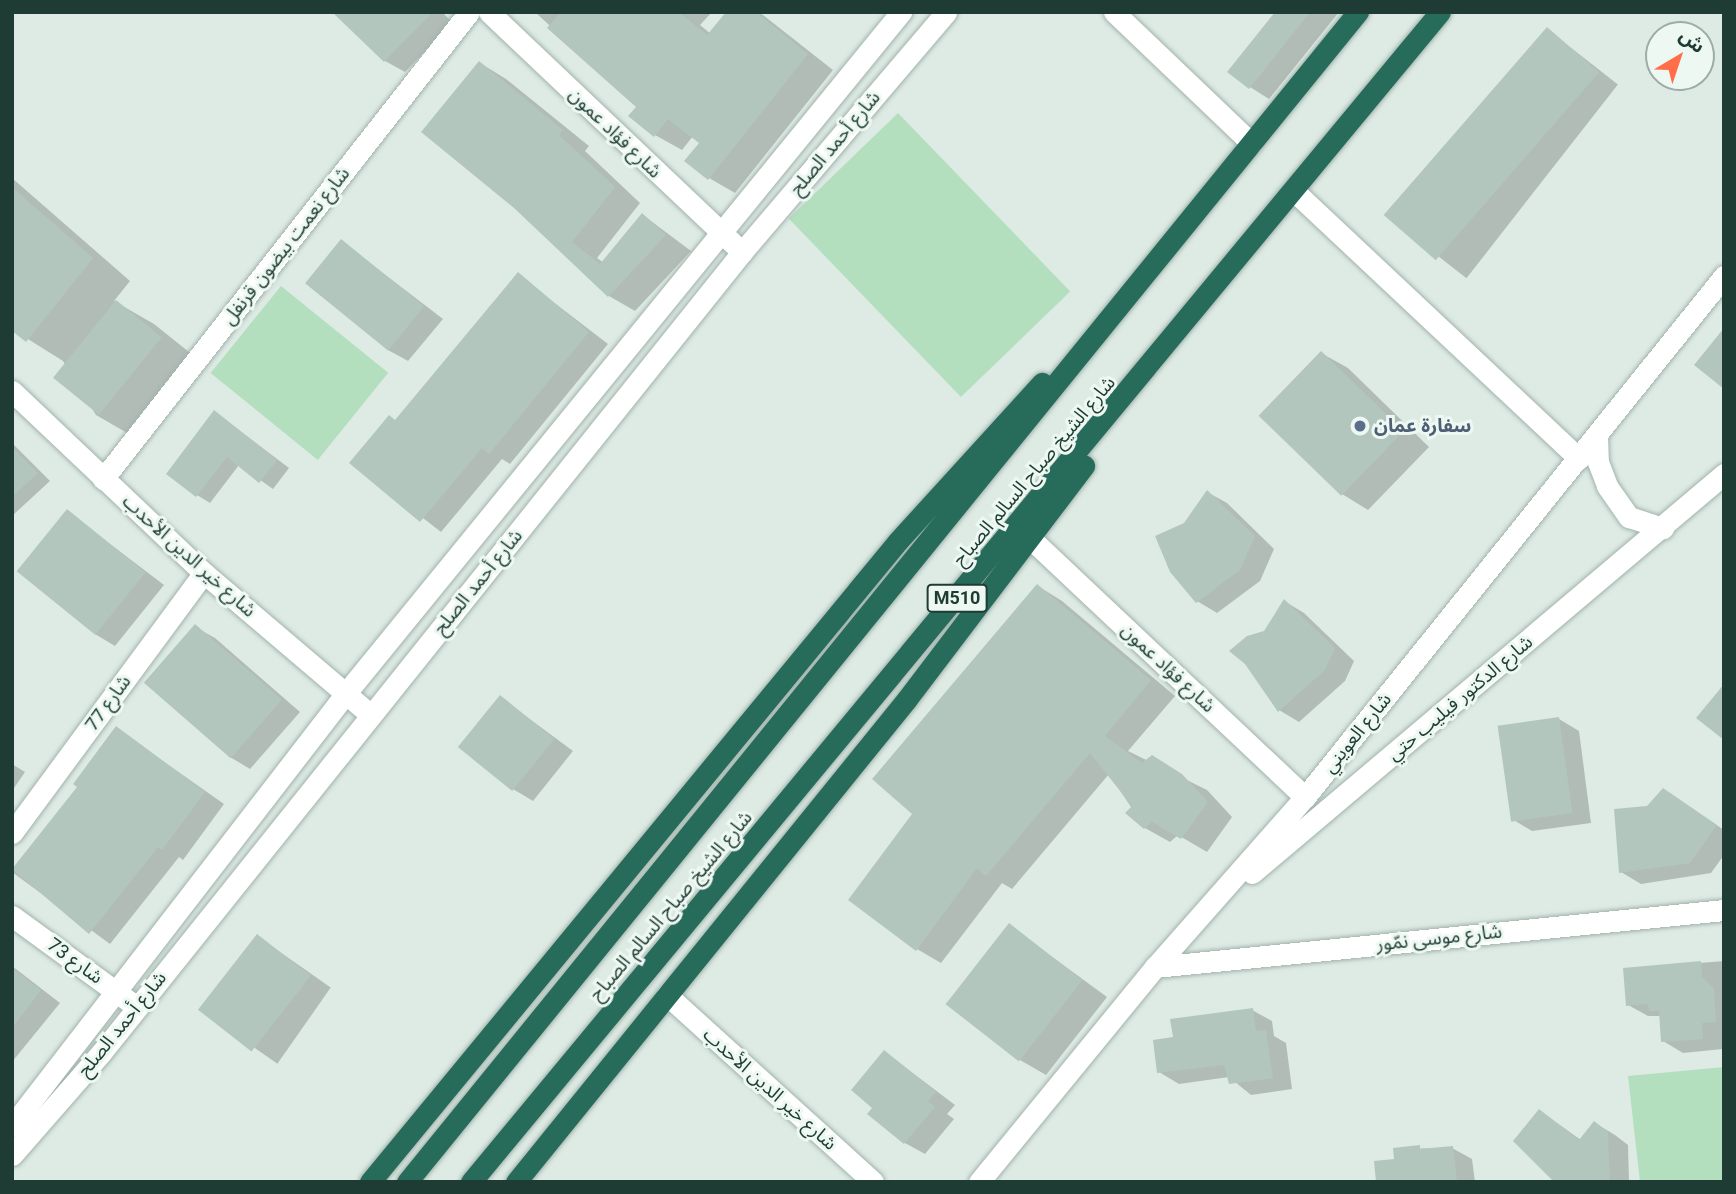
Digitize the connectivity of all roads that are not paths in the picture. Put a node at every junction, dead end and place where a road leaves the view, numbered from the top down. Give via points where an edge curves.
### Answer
1 (470, 12) edge
2 (489, 12) edge
3 (901, 12) edge
4 (946, 12) edge
5 (1114, 12) edge
6 (1358, 12) edge
7 (1440, 12) edge
8 (1251, 144) junction
9 (1294, 191) junction
10 (720, 234) junction
11 (742, 252) junction
12 (1724, 276) edge
13 (1128, 298) junction
14 (1173, 338) junction
15 (12, 391) edge
16 (1597, 436) junction
17 (1579, 458) junction
18 (1724, 474) edge
19 (103, 479) junction
20 (1663, 528) junction
21 (1030, 538) junction
22 (204, 573) junction
23 (346, 693) junction
24 (371, 715) junction
25 (1305, 797) junction
26 (12, 833) edge
27 (1723, 909) edge
28 (12, 916) edge
29 (1196, 920) junction
30 (1155, 967) junction
31 (115, 990) junction
32 (667, 995) junction
33 (137, 1007) junction
34 (12, 1126) edge
35 (12, 1155) edge
36 (517, 1181) edge
37 (370, 1182) edge
38 (407, 1182) edge
39 (471, 1182) edge
40 (873, 1182) edge
41 (979, 1182) edge

1 - 19 street, شارع نعمت بيضون قرنفل
2 - 10 street, شارع فؤاد عمون
3 - 10 street, شارع أحمد الصلح
4 - 11 street, شارع أحمد الصلح
5 - 8 street
6 - 8 highway, شارع الشيخ صباح السالم الصباح / M510
7 - 9 highway, شارع الشيخ صباح السالم الصباح / M510
8 - 13 highway, شارع الشيخ صباح السالم الصباح / M510
9 - 14 highway, شارع الشيخ صباح السالم الصباح / M510
9 - 17 street
10 - 11 street, شارع فؤاد عمون
10 - 23 street, شارع أحمد الصلح
11 - 24 street, شارع أحمد الصلح
12 - 16 street, شارع العويني
13 - 37 highway via 990,438 898,541
13 - 38 highway, شارع الشيخ صباح السالم الصباح / M510
14 - 21 highway
14 - 39 highway, شارع الشيخ صباح السالم الصباح / M510
15 - 19 street, شارع خير الدين الأحدب
16 - 17 street, شارع العويني
16 - 20 street via 1598,462 1629,517
17 - 25 street, شارع العويني
18 - 20 street, شارع الدكتور فيليب حتي
19 - 22 street, شارع خير الدين الأحدب
20 - 29 street, شارع الدكتور فيليب حتي
21 - 25 street, شارع فؤاد عمون
21 - 32 highway
22 - 23 street, شارع خير الدين الأحدب
22 - 26 street, شارع 77
23 - 24 street, شارع خير الدين الأحدب
23 - 31 street, شارع أحمد الصلح
24 - 33 street, شارع أحمد الصلح
25 - 29 street, شارع العويني
27 - 30 street, شارع موسى نمّور
28 - 31 street, شارع 73
29 - 30 street, شارع العويني
30 - 41 street, شارع العويني
31 - 33 street, شارع 73
31 - 34 street, شارع أحمد الصلح
32 - 36 highway
32 - 40 street, شارع خير الدين الأحدب
33 - 35 street, شارع أحمد الصلح

